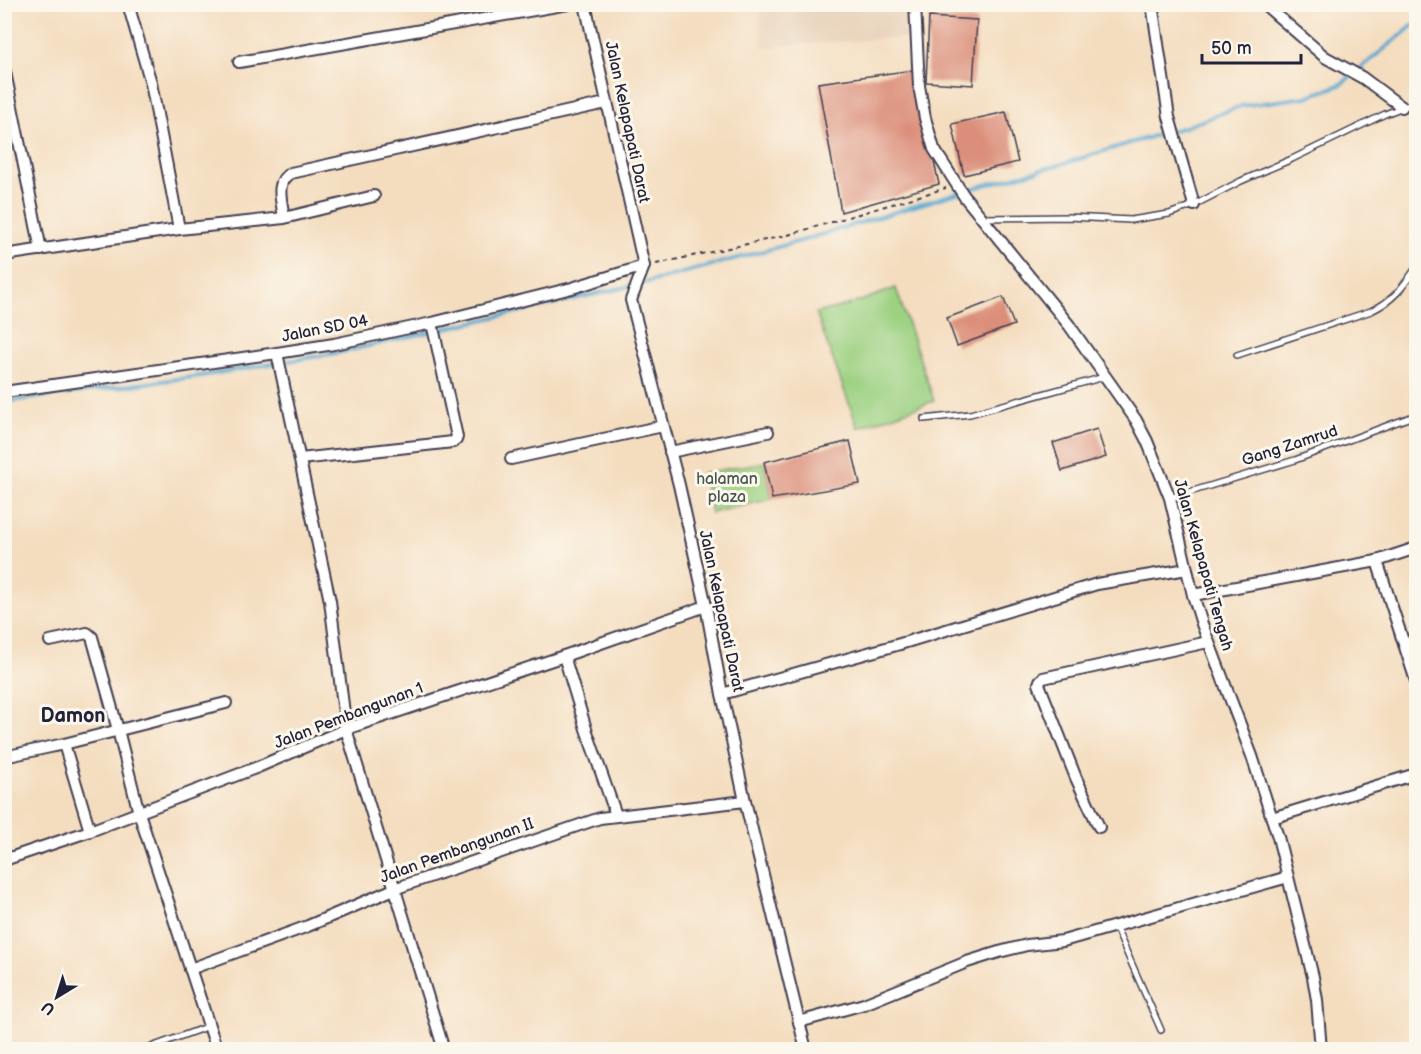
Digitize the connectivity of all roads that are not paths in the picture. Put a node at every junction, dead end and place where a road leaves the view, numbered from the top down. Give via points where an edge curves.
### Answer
1 (128, 4) edge
2 (568, 4) edge
3 (585, 4) edge
4 (915, 4) edge
5 (1152, 4) edge
6 (1264, 4) edge
7 (240, 62) dead end
8 (4, 67) edge
9 (1416, 102) edge
10 (606, 103) junction
11 (1402, 107) junction
12 (374, 196) dead end
13 (1194, 205) junction
14 (284, 218) junction
15 (982, 218) junction
16 (179, 229) junction
17 (41, 250) junction
18 (4, 255) edge
19 (644, 266) junction
20 (1416, 268) edge
21 (434, 328) junction
22 (1238, 355) dead end
23 (279, 360) junction
24 (1104, 377) junction
25 (4, 392) edge
26 (1416, 415) edge
27 (924, 419) dead end
28 (663, 426) junction
29 (768, 432) dead end
30 (670, 452) junction
31 (300, 459) junction
32 (512, 459) dead end
33 (1170, 498) junction
34 (1416, 548) edge
35 (1377, 561) junction
36 (1187, 569) junction
37 (1193, 595) junction
38 (706, 606) junction
39 (1416, 640) edge
40 (50, 641) dead end
41 (1208, 642) junction
42 (1404, 644) junction
43 (564, 656) junction
44 (1416, 681) edge
45 (722, 694) junction
46 (226, 703) dead end
47 (346, 729) junction
48 (118, 730) junction
49 (64, 744) junction
50 (4, 757) edge
51 (1416, 774) edge
52 (745, 801) junction
53 (138, 813) junction
54 (616, 815) junction
55 (1272, 818) junction
56 (1099, 827) dead end
57 (90, 831) junction
58 (4, 860) edge
59 (1288, 877) junction
60 (394, 889) junction
61 (1115, 926) junction
62 (189, 969) junction
63 (799, 1022) junction
64 (209, 1026) junction
65 (1161, 1030) dead end
66 (143, 1050) edge
67 (217, 1050) edge
68 (444, 1050) edge
69 (806, 1050) edge
70 (1321, 1050) edge

1 - 16 street via 152,83
2 - 7 street
3 - 10 street, Jalan Kelapapati Darat
4 - 15 street, Jalan Kelapapati Tengah via 919,86 934,149
5 - 13 street via 1169,117
6 - 11 street via 1325,57 1363,78
8 - 17 street
9 - 11 lane
10 - 14 street via 291,173 280,186
10 - 19 street, Jalan Kelapapati Darat
11 - 13 lane
12 - 14 street
13 - 15 lane via 1131,220
14 - 16 street
15 - 24 street, Jalan Kelapapati Tengah via 1069,325
16 - 17 street
17 - 18 street
19 - 21 street, Jalan SD 04
19 - 28 street, Jalan Kelapapati Darat via 631,300
20 - 22 lane via 1395,296 1381,307
21 - 23 street, Jalan SD 04 via 334,344
21 - 31 street via 456,440
23 - 25 street, Jalan SD 04
23 - 31 street
24 - 27 lane via 970,414
24 - 33 street, Jalan Kelapapati Tengah via 1136,420
26 - 33 lane, Gang Zamrud via 1295,460
28 - 30 street, Jalan Kelapapati Darat
28 - 32 street
29 - 30 street
30 - 38 street, Jalan Kelapapati Darat
31 - 47 street via 330,601
33 - 36 street, Jalan Kelapapati Tengah
34 - 35 street
35 - 37 street
35 - 42 street
36 - 37 street, Jalan Kelapapati Tengah
36 - 45 street via 1097,584
37 - 41 street, Jalan Kelapapati Tengah
38 - 43 street, Jalan Pembangunan 1
38 - 45 street, Jalan Kelapapati Darat
39 - 42 street
40 - 48 street via 87,633 92,637
41 - 55 street, Jalan Kelapapati Tengah
41 - 56 street via 1040,681
42 - 44 street
43 - 47 street, Jalan Pembangunan 1
43 - 54 street
45 - 52 street, Jalan Kelapapati Darat
46 - 48 street
47 - 53 street, Jalan Pembangunan 1
47 - 60 street
48 - 49 street
48 - 53 street
49 - 50 street
49 - 57 street
51 - 55 street
52 - 54 street, Jalan Pembangunan II
52 - 63 street, Jalan Kelapapati Darat
53 - 57 street, Jalan Pembangunan 1
53 - 62 street
54 - 60 street, Jalan Pembangunan II
55 - 59 street, Jalan Kelapapati Tengah
57 - 58 street, Jalan Pembangunan 1
59 - 61 street
59 - 70 street, Jalan Kelapapati Tengah via 1313,977
60 - 62 street, Jalan Pembangunan II via 308,926
60 - 68 street
61 - 63 street via 1063,941 999,952 864,1004
61 - 65 lane
62 - 64 street
63 - 69 street, Jalan Kelapapati Darat
64 - 66 lane
64 - 67 street

